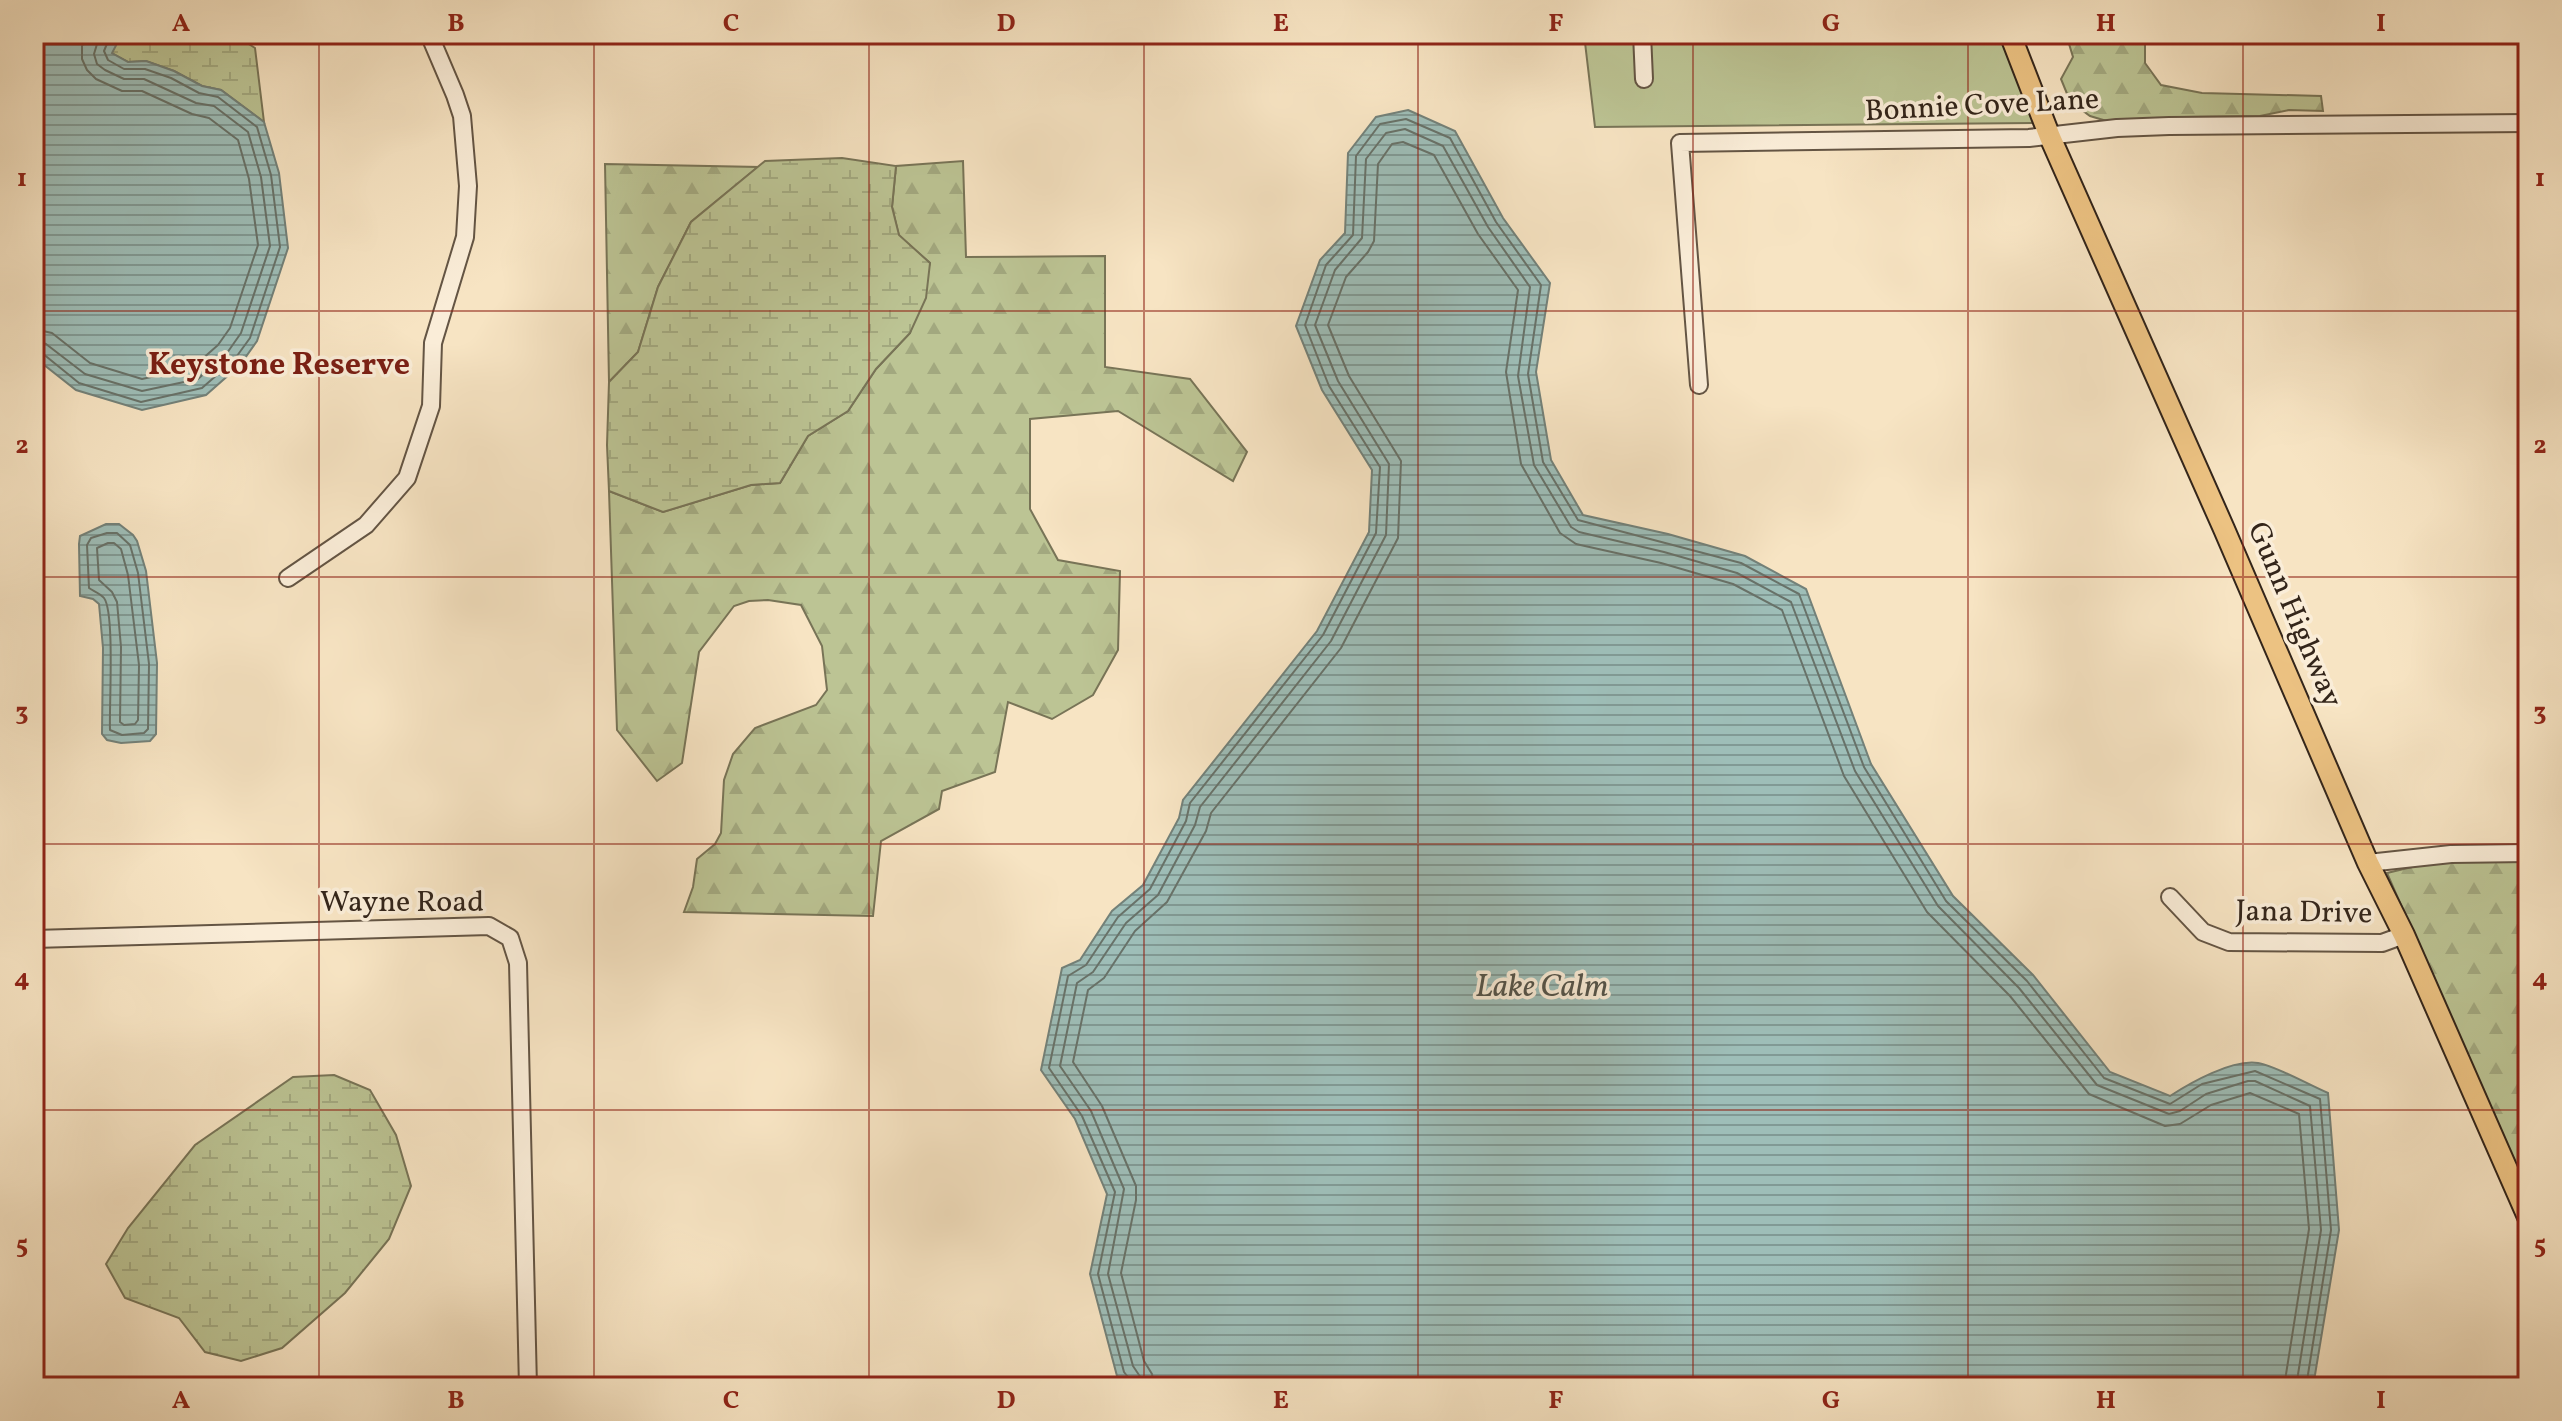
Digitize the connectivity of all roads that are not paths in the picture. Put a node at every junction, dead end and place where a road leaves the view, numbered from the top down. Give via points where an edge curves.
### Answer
1 (429, 34) edge
2 (1642, 34) edge
3 (2010, 34) edge
4 (1644, 79) dead end
5 (2528, 123) edge
6 (2050, 137) junction
7 (1699, 385) dead end
8 (288, 578) dead end
9 (2528, 853) edge
10 (2368, 863) junction
11 (2170, 897) dead end
12 (2404, 935) junction
13 (34, 939) edge
14 (2528, 1217) edge
15 (528, 1387) edge

1 - 8 street via 462,116 468,186 465,237 433,343 431,406 407,478 366,525
2 - 4 street
3 - 6 main road, Gunn Highway
5 - 6 street, Bonnie Cove Lane via 2169,126
6 - 7 street, Bonnie Cove Lane via 1680,143
6 - 10 main road, Gunn Highway
9 - 10 street
10 - 12 main road, Gunn Highway
11 - 12 street, Jana Drive via 2203,932 2229,942 2382,943
12 - 14 main road, Gunn Highway
13 - 15 street, Wayne Road via 489,926 510,938 518,963

